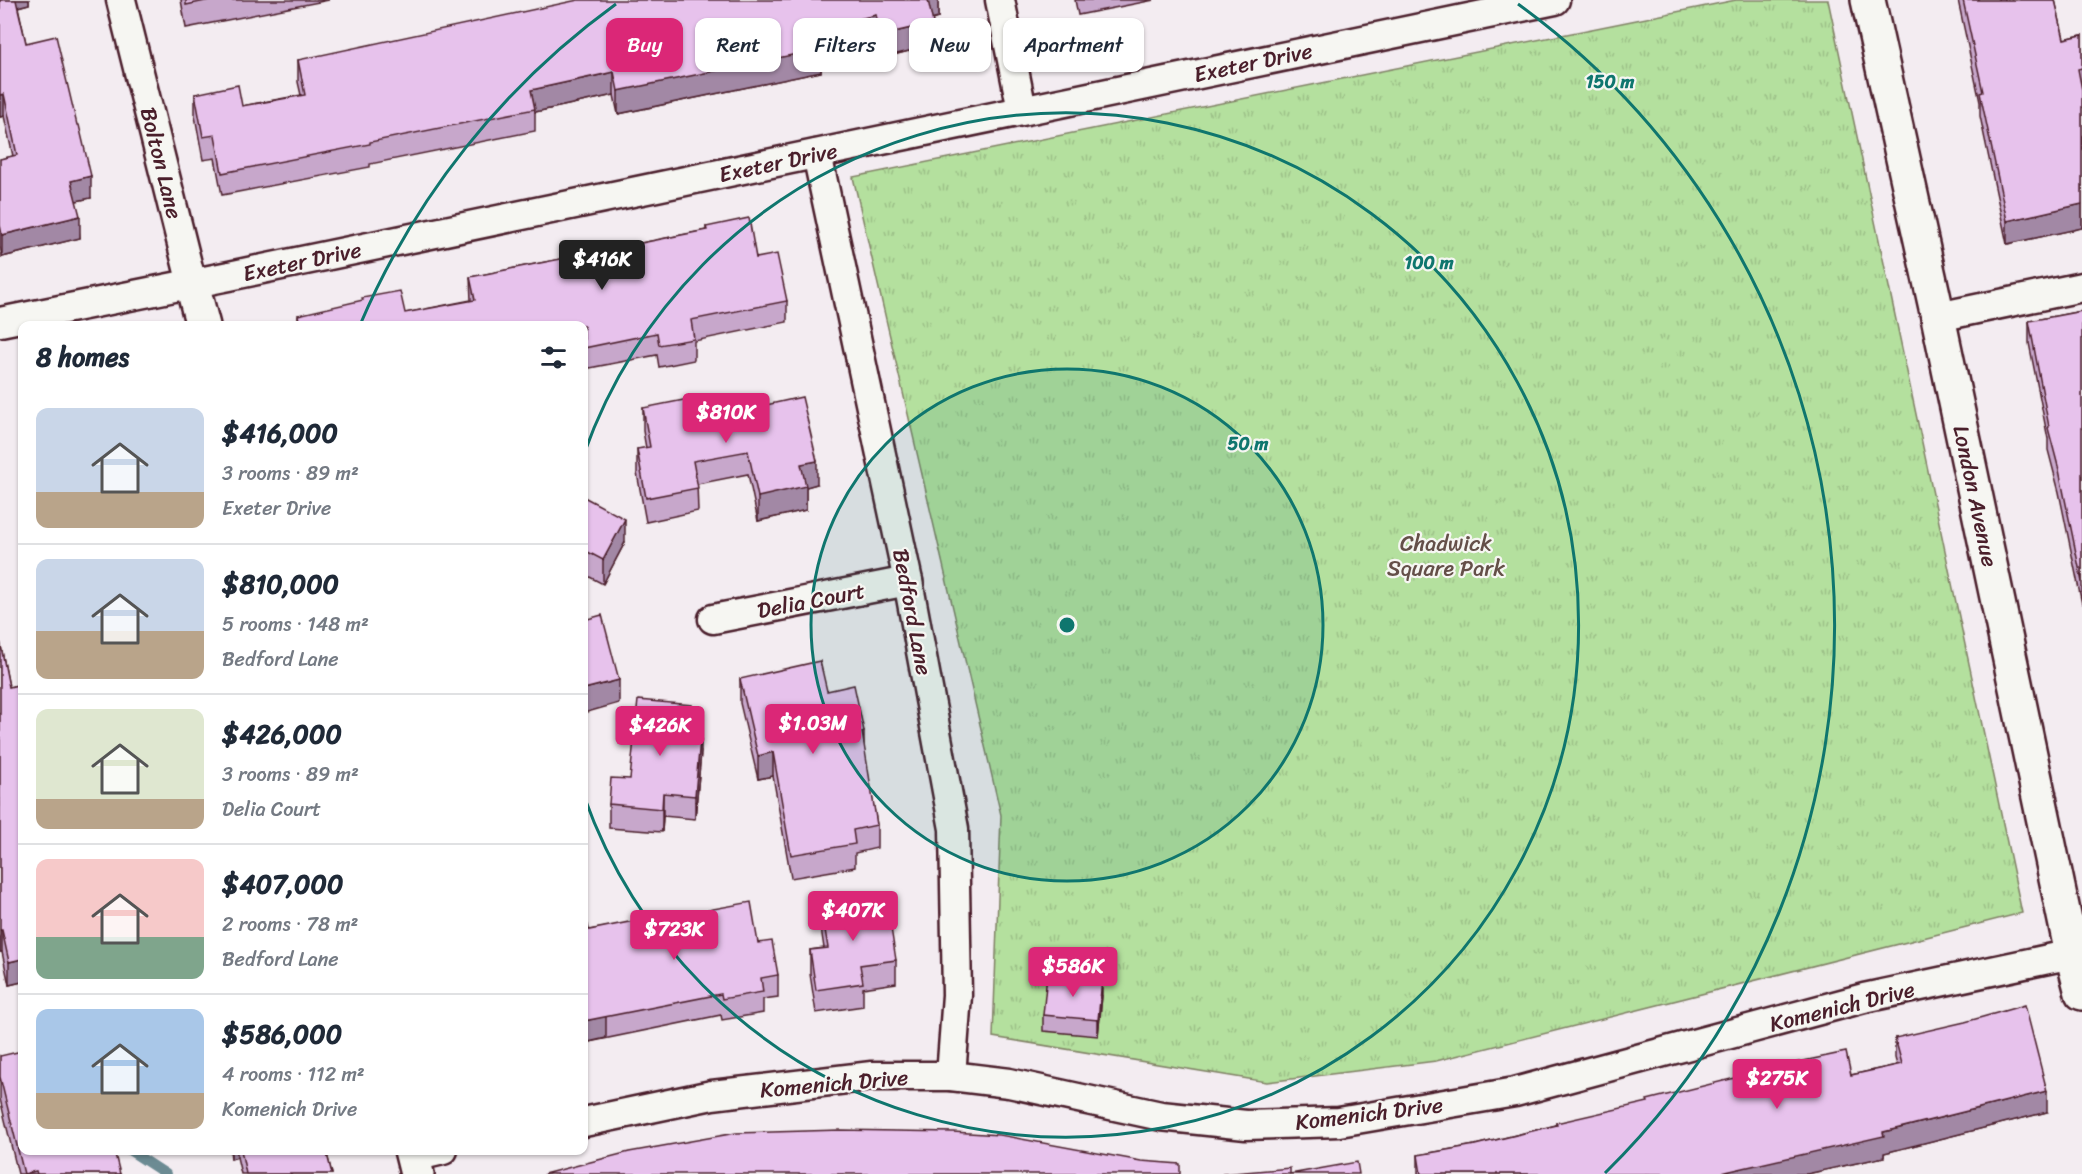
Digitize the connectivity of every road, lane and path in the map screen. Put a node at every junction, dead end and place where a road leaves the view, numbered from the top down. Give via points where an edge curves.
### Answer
1 (121, 0) edge
2 (1000, 0) edge
3 (1554, 0) edge
4 (1869, 0) edge
5 (1022, 110) junction
6 (817, 154) junction
7 (192, 284) junction
8 (2082, 287) edge
9 (1938, 317) junction
10 (202, 321) edge
11 (0, 322) edge
12 (908, 581) junction
13 (713, 619) dead end
14 (2072, 954) junction
15 (2082, 993) edge
16 (951, 1076) junction
17 (588, 1121) edge

1 - 7 street, Bolton Lane
2 - 5 street
3 - 5 street, Exeter Drive
4 - 9 street, London Avenue
5 - 6 street, Exeter Drive
6 - 7 street, Exeter Drive
6 - 12 street, Bedford Lane
7 - 10 street, Bolton Lane
7 - 11 street, Exeter Drive
8 - 9 street
9 - 14 street, London Avenue
12 - 13 street, Delia Court
12 - 16 street, Bedford Lane via 954,829 957,995
14 - 15 street, London Avenue
14 - 16 street, Komenich Drive via 1864,998 1515,1092 1339,1122 1246,1125 1161,1116 1009,1083
16 - 17 street, Komenich Drive via 872,1076 723,1094

